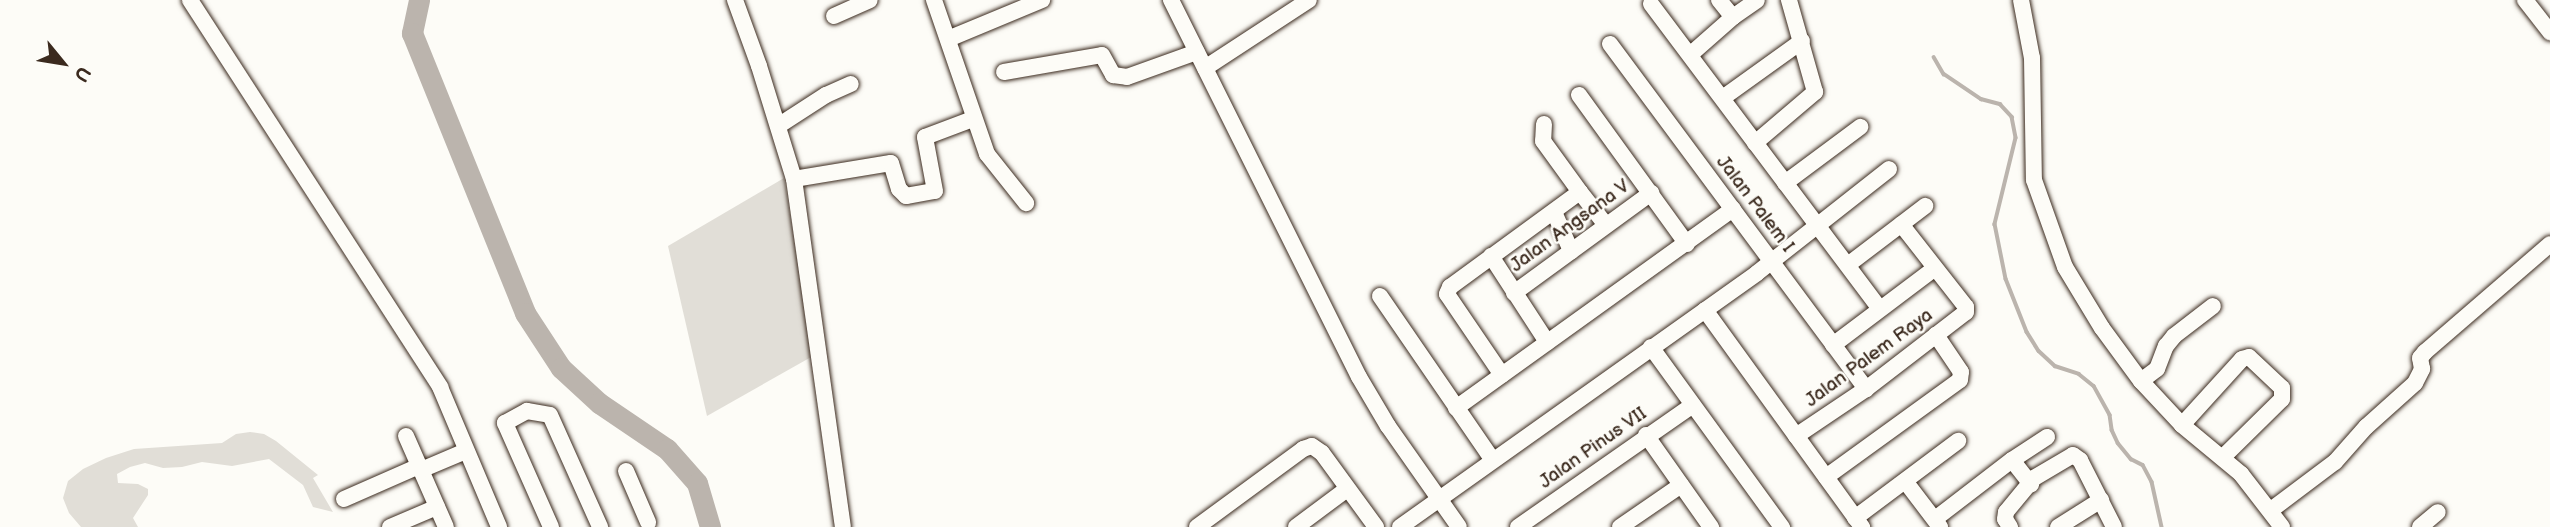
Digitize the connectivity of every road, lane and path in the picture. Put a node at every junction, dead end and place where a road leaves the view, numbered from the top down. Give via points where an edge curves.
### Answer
1 (191, 0) edge
2 (735, 0) edge
3 (870, 0) edge
4 (934, 0) edge
5 (1042, 0) edge
6 (1171, 0) edge
7 (1309, 0) edge
8 (1719, 0) edge
9 (1758, 0) edge
10 (1789, 0) edge
11 (2021, 0) edge
12 (2525, 0) edge
13 (1651, 4) dead end
14 (834, 16) dead end
15 (1733, 17) junction
16 (2550, 32) edge
17 (948, 39) junction
18 (1802, 41) junction
19 (1610, 44) dead end
20 (1197, 52) junction
21 (1691, 54) junction
22 (1205, 68) junction
23 (1004, 72) dead end
24 (851, 84) dead end
25 (1579, 95) dead end
26 (1724, 97) junction
27 (973, 119) junction
28 (1544, 124) dead end
29 (778, 126) junction
30 (1860, 127) dead end
31 (1755, 143) junction
32 (1889, 169) dead end
33 (794, 179) junction
34 (1785, 183) junction
35 (1580, 192) junction
36 (1651, 193) junction
37 (1026, 203) dead end
38 (1925, 206) dead end
39 (1733, 209) junction
40 (1554, 212) junction
41 (1901, 224) junction
42 (1606, 225) junction
43 (1817, 225) junction
44 (1687, 244) junction
45 (2550, 244) edge
46 (1571, 251) junction
47 (1490, 256) junction
48 (1772, 261) junction
49 (1849, 264) junction
50 (1934, 269) junction
51 (1514, 293) junction
52 (1380, 296) dead end
53 (2213, 306) dead end
54 (1880, 309) junction
55 (1704, 310) junction
56 (1936, 335) junction
57 (1548, 342) junction
58 (1833, 345) junction
59 (1651, 347) junction
60 (1502, 375) junction
61 (2141, 382) junction
62 (1866, 389) junction
63 (1693, 405) junction
64 (1456, 408) junction
65 (2182, 425) junction
66 (1646, 435) junction
67 (406, 436) dead end
68 (1796, 436) junction
69 (2047, 438) dead end
70 (1958, 441) dead end
71 (466, 451) junction
72 (2223, 457) junction
73 (1492, 459) junction
74 (2012, 460) junction
75 (420, 468) junction
76 (626, 471) dead end
77 (1826, 477) junction
78 (1905, 481) junction
79 (2031, 484) junction
80 (1681, 485) junction
81 (1347, 489) junction
82 (1438, 498) junction
83 (344, 499) dead end
84 (2101, 500) junction
85 (437, 507) junction
86 (2271, 510) junction
87 (2438, 512) dead end
88 (1539, 521) edge
89 (648, 523) edge
90 (1858, 523) edge
91 (1937, 523) edge
92 (390, 527) edge
93 (446, 527) edge
94 (499, 527) edge
95 (551, 527) edge
96 (600, 527) edge
97 (843, 527) edge
98 (1197, 527) edge
99 (1296, 527) edge
100 (1376, 527) edge
101 (1399, 527) edge
102 (1459, 527) edge
103 (1518, 527) edge
104 (1620, 527) edge
105 (1711, 527) edge
106 (1782, 527) edge
107 (2010, 527) edge
108 (2058, 527) edge
109 (2114, 527) edge
110 (2283, 527) edge
111 (2420, 527) edge

1 - 71 street via 440,387
2 - 29 street
3 - 14 street
4 - 17 street
5 - 17 street
6 - 20 street
7 - 22 street
8 - 15 street
9 - 15 street
10 - 18 street
11 - 61 street via 2032,58 2032,171 2037,193 2065,267
12 - 16 street
13 - 21 street
15 - 21 street
17 - 27 street
18 - 26 street
18 - 31 street via 1814,94
19 - 39 street, Jalan Palem I
20 - 22 street
20 - 23 street via 1127,77 1113,75 1102,55
21 - 26 street
22 - 82 street via 1359,377
24 - 29 street
25 - 36 street
26 - 31 street
27 - 33 street via 925,137 935,191 906,196 891,163
27 - 37 street via 987,153
28 - 35 street via 1543,141
29 - 33 street
30 - 34 street
31 - 34 street
32 - 43 street
33 - 97 street
34 - 43 street
35 - 40 street
35 - 42 street
36 - 42 street, Jalan Angsana V
36 - 44 street
38 - 41 street
39 - 44 street
39 - 48 street, Jalan Palem I
40 - 46 street
40 - 47 street
41 - 49 street
41 - 50 street
42 - 46 street, Jalan Angsana V
43 - 48 street
43 - 49 street
44 - 57 street
45 - 86 street via 2425,352 2418,380 2335,462
46 - 51 street, Jalan Angsana V
47 - 51 street
47 - 60 street via 1447,294
48 - 55 street
48 - 58 street, Jalan Palem I
49 - 54 street
50 - 54 street
50 - 56 street, Jalan Palem Raya via 1966,307 1966,312
51 - 57 street
52 - 64 street
53 - 61 street via 2174,336 2157,369
54 - 58 street
55 - 59 street
55 - 68 street
56 - 62 street, Jalan Palem Raya
56 - 77 street via 1961,372 1960,380
57 - 60 street
58 - 62 street, Jalan Palem I
59 - 63 street
59 - 73 street
60 - 64 street
61 - 65 street
62 - 68 street, Jalan Palem Raya
63 - 66 street, Jalan Pinus VII
63 - 106 street
64 - 73 street
65 - 72 street
65 - 72 street via 2242,359 2249,357 2282,388 2282,399
66 - 80 street
66 - 88 street, Jalan Pinus VII
67 - 75 street
68 - 77 street
69 - 74 street
70 - 78 street
71 - 75 street
71 - 94 street
72 - 86 street
73 - 82 street
74 - 79 street
74 - 91 street
75 - 83 street
75 - 85 street
76 - 89 street
77 - 90 street
78 - 90 street
78 - 91 street
79 - 84 street via 2074,454
79 - 107 street via 2004,515
80 - 104 street
80 - 105 street
81 - 98 street via 1319,449 1307,446
81 - 99 street
81 - 100 street
82 - 101 street
82 - 102 street
84 - 108 street
84 - 109 street
85 - 92 street
85 - 93 street
86 - 110 street
87 - 111 street
88 - 103 street, Jalan Pinus VII
95 - 96 street via 505,423 527,411 550,415

